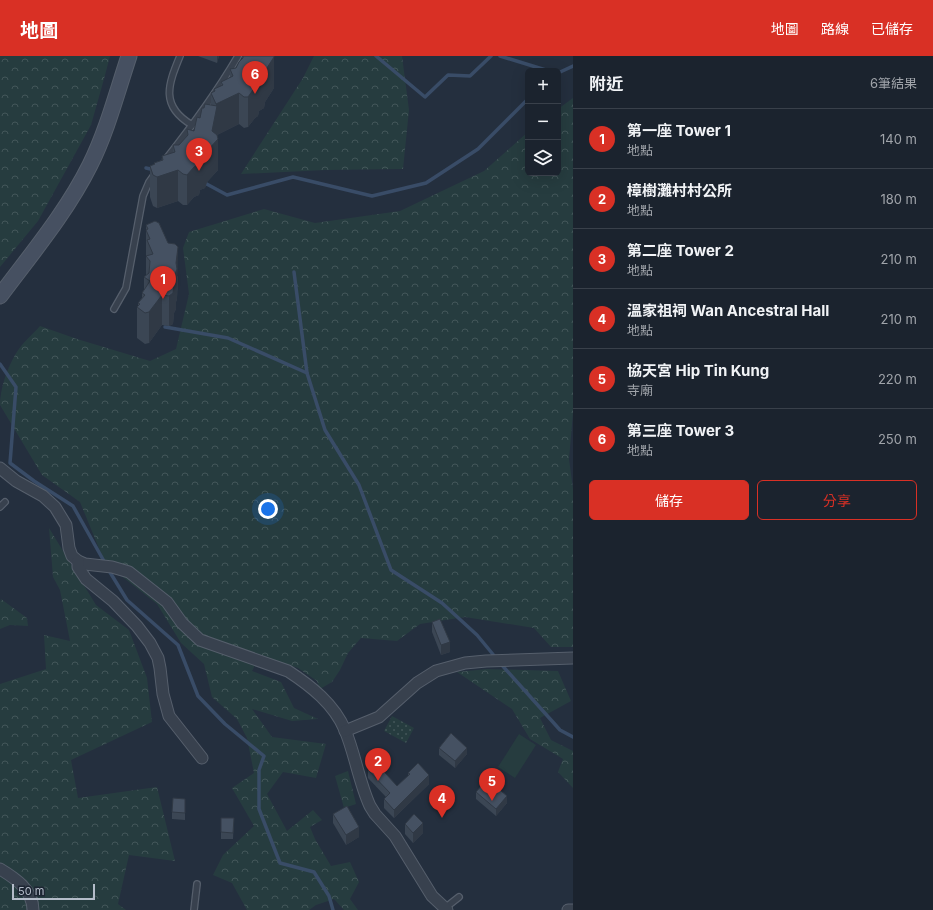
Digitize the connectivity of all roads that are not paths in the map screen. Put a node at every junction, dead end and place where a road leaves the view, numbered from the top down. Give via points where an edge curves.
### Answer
1 (129, 56) edge
2 (180, 56) edge
3 (238, 56) edge
4 (192, 125) junction
5 (164, 162) edge
6 (159, 168) edge
7 (0, 296) edge
8 (114, 309) dead end
9 (0, 468) edge
10 (5, 502) dead end
11 (0, 507) edge
12 (78, 561) junction
13 (573, 658) edge
14 (345, 731) junction
15 (202, 758) dead end
16 (0, 869) edge
17 (197, 884) dead end
18 (458, 897) dead end
19 (446, 909) edge
20 (33, 910) edge
21 (194, 910) edge
22 (568, 910) edge
23 (573, 910) edge

1 - 7 main road via 99,145 81,181 51,229
2 - 4 lane via 169,92 176,112
3 - 4 lane
4 - 5 lane
6 - 8 lane via 143,196 126,288
9 - 12 street via 16,481 43,496 55,507 66,525 72,556
10 - 11 lane
12 - 14 street via 129,572 162,597 182,623 200,640 282,668 301,679 322,697
12 - 15 street via 78,567 86,579 118,606 150,644 158,658 169,716
13 - 14 street via 479,661 436,671 421,680 379,717
14 - 19 street via 370,806 394,836 432,896
16 - 20 street via 28,891
17 - 21 lane
18 - 19 lane
22 - 23 street

